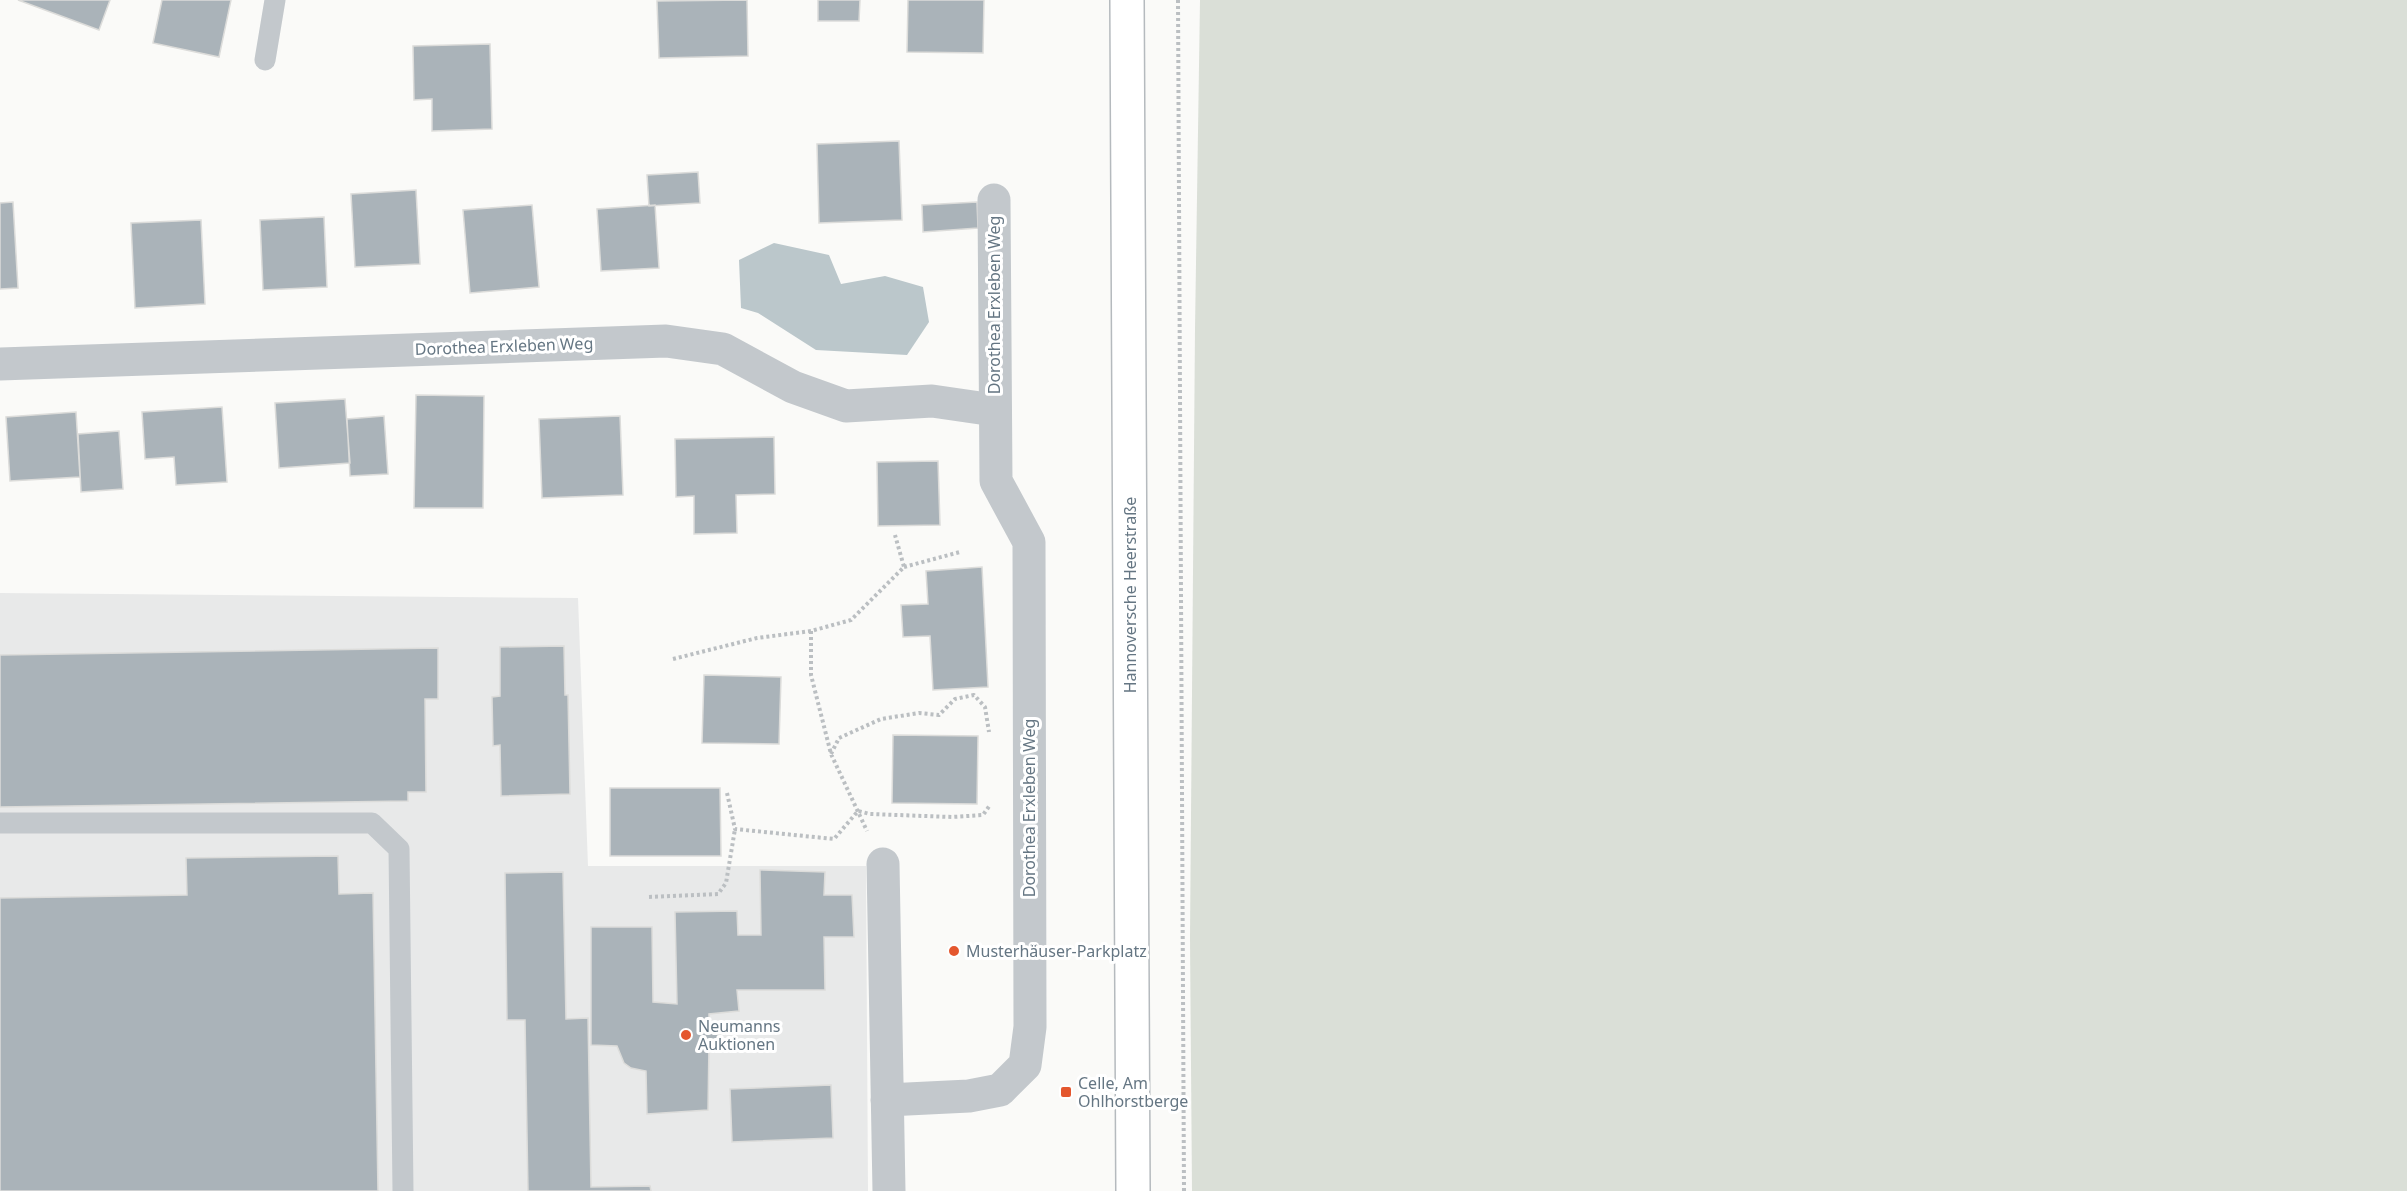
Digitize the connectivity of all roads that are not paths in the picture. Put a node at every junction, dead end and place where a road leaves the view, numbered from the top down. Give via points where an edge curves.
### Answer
1 (275, 0) edge
2 (1127, 0) edge
3 (265, 60) dead end
4 (994, 200) dead end
5 (0, 364) edge
6 (994, 410) junction
7 (0, 823) edge
8 (883, 864) road end
9 (888, 1100) junction
10 (403, 1191) edge
11 (889, 1191) edge
12 (1133, 1191) edge

1 - 3 lane
2 - 12 main road, Hannoversche Heerstraße
4 - 6 street, Dorothea Erxleben Weg
5 - 6 street, Dorothea Erxleben Weg via 666,341 723,349 793,387 846,406 932,401
6 - 9 street, Dorothea Erxleben Weg via 996,481 1029,542 1030,1027 1025,1065 1000,1090 969,1096
7 - 10 lane via 372,823 399,849
8 - 9 street
9 - 11 street

